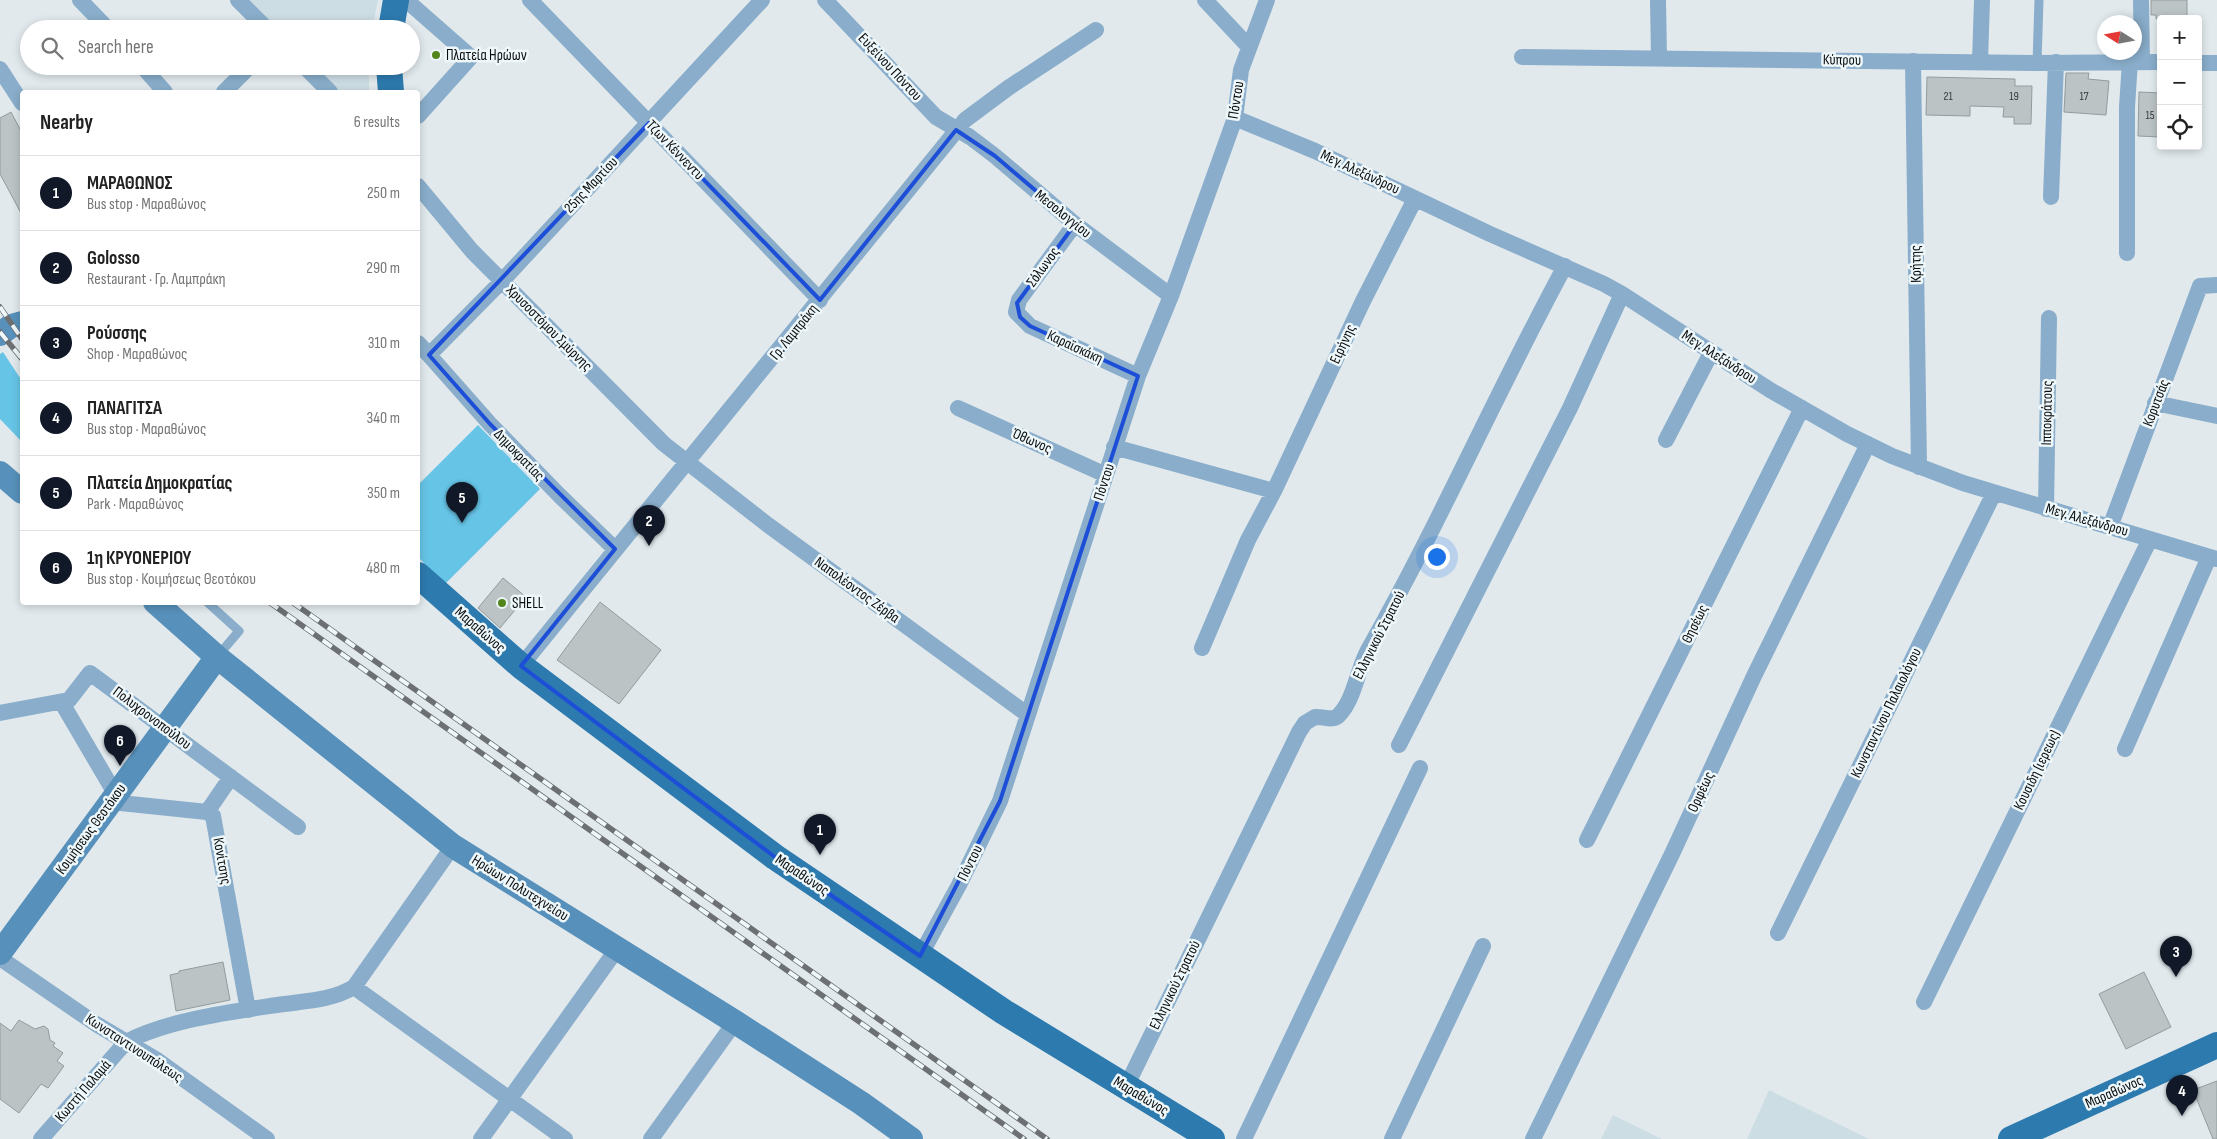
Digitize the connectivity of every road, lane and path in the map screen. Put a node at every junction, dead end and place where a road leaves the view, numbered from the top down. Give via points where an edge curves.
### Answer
1 (80, 0) edge
2 (238, 0) edge
3 (396, 0) edge
4 (406, 0) edge
5 (530, 0) edge
6 (762, 0) edge
7 (826, 0) edge
8 (1205, 0) edge
9 (1266, 0) edge
10 (1658, 0) edge
11 (1982, 0) edge
12 (2038, 0) edge
13 (2141, 0) edge
14 (99, 20) edge
15 (258, 20) edge
16 (393, 20) edge
17 (1096, 30) dead end
18 (1249, 47) junction
19 (1659, 57) junction
20 (1522, 58) dead end
21 (1914, 61) junction
22 (2136, 61) junction
23 (1980, 62) junction
24 (2056, 62) junction
25 (2157, 62) edge
26 (2202, 62) edge
27 (2037, 63) junction
28 (2217, 63) edge
29 (0, 69) edge
30 (150, 75) edge
31 (241, 75) edge
32 (313, 75) edge
33 (390, 75) edge
34 (163, 90) edge
35 (226, 90) edge
36 (328, 90) edge
37 (391, 90) edge
38 (20, 100) edge
39 (420, 114) edge
40 (1235, 118) junction
41 (649, 123) junction
42 (956, 130) junction
43 (420, 188) edge
44 (2051, 197) dead end
45 (1415, 199) junction
46 (1075, 224) junction
47 (2127, 254) dead end
48 (1564, 266) junction
49 (502, 281) junction
50 (2212, 285) edge
51 (1622, 294) junction
52 (1171, 296) junction
53 (820, 300) junction
54 (1016, 312) joint
55 (2049, 318) dead end
56 (20, 324) edge
57 (0, 334) edge
58 (420, 345) edge
59 (1711, 353) junction
60 (429, 355) junction
61 (1138, 376) junction
62 (2155, 403) junction
63 (958, 408) dead end
64 (1802, 408) junction
65 (2217, 416) edge
66 (1666, 440) dead end
67 (1868, 444) junction
68 (1114, 447) junction
69 (686, 464) junction
70 (1919, 467) junction
71 (0, 473) edge
72 (1106, 475) junction
73 (20, 490) edge
74 (1274, 491) junction
75 (1994, 493) junction
76 (2046, 509) junction
77 (2110, 527) junction
78 (2150, 539) junction
79 (615, 549) junction
80 (2213, 558) edge
81 (420, 577) edge
82 (158, 605) edge
83 (210, 605) edge
84 (1202, 648) dead end
85 (217, 657) junction
86 (521, 666) junction
87 (62, 703) junction
88 (0, 713) edge
89 (1028, 715) junction
90 (165, 728) junction
91 (1399, 745) dead end
92 (2125, 749) dead end
93 (1420, 768) dead end
94 (231, 777) junction
95 (113, 799) junction
96 (207, 812) junction
97 (298, 827) dead end
98 (1587, 840) dead end
99 (453, 846) junction
100 (1778, 933) dead end
101 (1482, 946) dead end
102 (617, 948) junction
103 (0, 953) edge
104 (920, 956) junction
105 (0, 958) edge
106 (354, 987) junction
107 (1924, 1002) dead end
108 (248, 1010) junction
109 (735, 1022) junction
110 (126, 1042) junction
111 (2217, 1045) edge
112 (1126, 1087) junction
113 (510, 1099) junction
114 (41, 1139) edge
115 (267, 1139) edge
116 (481, 1139) edge
117 (565, 1139) edge
118 (651, 1139) edge
119 (911, 1139) edge
120 (1212, 1139) edge
121 (1244, 1139) edge
122 (1392, 1139) edge
123 (1533, 1139) edge
124 (2011, 1139) edge

1 - 14 street
2 - 15 street
3 - 16 main road
4 - 39 street via 471,57
5 - 41 street, Τζων Κέννεντυ
6 - 41 street, 25ης Μαρτίου
7 - 42 street, Ευξείνου Πόντου via 936,117
8 - 18 street
9 - 18 street, Πόντου
10 - 19 street
11 - 23 street
12 - 27 lane
13 - 22 street
17 - 42 street, Γρ. Λαμπράκη via 973,113
18 - 40 street, Πόντου via 1241,70
19 - 20 street, Κύπρου
19 - 21 street, Κύπρου
21 - 23 street, Κύπρου
21 - 70 street, Κρήτης
22 - 24 street, Κύπρου
22 - 25 street, Κύπρου
22 - 47 street via 2127,107
23 - 27 street, Κύπρου
24 - 27 street, Κύπρου
24 - 44 street
26 - 28 street
29 - 38 street
30 - 34 street
31 - 35 street
32 - 36 street
33 - 37 main road
40 - 45 street, Μεγ. Αλεξάνδρου via 1315,151
40 - 52 street, Πόντου
41 - 49 street, 25ης Μαρτίου
41 - 53 street, Τζων Κέννεντυ
42 - 46 street, Μεσολογγίου via 995,156
42 - 53 street, Γρ. Λαμπράκη
43 - 49 street, Χρυσοστόμου Σμύρνης via 457,234
45 - 48 street, Μεγ. Αλεξάνδρου
45 - 74 street, Ειρήνης
46 - 52 street, Μεσολογγίου
46 - 54 street, Σόλωνος via 1019,300
48 - 51 street, Μεγ. Αλεξάνδρου
48 - 112 street, Ελληνικού Στρατού via 1430,536 1364,658 1347,703 1338,717 1314,717 1305,723
49 - 60 street, 25ης Μαρτίου
49 - 69 street, Χρυσοστόμου Σμύρνης
50 - 62 street, Κορυτσάς via 2200,286
51 - 59 street, Μεγ. Αλεξάνδρου
51 - 91 street via 1570,408
52 - 61 street, Πόντου
53 - 69 street, Γρ. Λαμπράκη
54 - 61 street, Καραϊσκάκη via 1030,326
55 - 76 street, Ιπποκράτους
56 - 57 street
58 - 60 street
59 - 64 street, Μεγ. Αλεξάνδρου
59 - 66 street
60 - 79 street, Δημοκρατίας via 514,450
61 - 68 street, Πόντου
62 - 65 street
62 - 77 street, Κορυτσάς
63 - 72 street, Όθωνος
64 - 67 street, Μεγ. Αλεξάνδρου
64 - 98 street, Θησέως
67 - 70 street, Μεγ. Αλεξάνδρου
67 - 123 street, Ορφέως
68 - 72 street, Πόντου
68 - 74 street
69 - 79 street, Γρ. Λαμπράκη
69 - 89 street, Ναπολέοντος Ζέρβα
70 - 75 street, Μεγ. Αλεξάνδρου
71 - 73 street
72 - 89 street, Πόντου
74 - 84 street, Ειρήνης via 1231,576
75 - 76 street, Μεγ. Αλεξάνδρου
75 - 100 street, Κωνσταντίνου Παλαιολόγου
76 - 77 street, Μεγ. Αλεξάνδρου
77 - 78 street, Μεγ. Αλεξάνδρου
78 - 80 street, Μεγ. Αλεξάνδρου
78 - 107 street, Κουσιδη (ιερεως)
79 - 86 street, Γρ. Λαμπράκη
80 - 92 street
81 - 86 main road, Μαραθώνος
82 - 85 street, Ηρώων Πολυτεχνείου
83 - 85 lane via 239,631
85 - 90 street, Κοιμήσεως Θεοτόκου
85 - 99 street, Ηρώων Πολυτεχνείου
86 - 104 main road, Μαραθώνος via 775,857
87 - 88 street
87 - 90 street, Πολυχρονοπούλου via 73,696 90,673
87 - 95 street
89 - 104 street, Πόντου via 1000,801
90 - 94 street, Πολυχρονοπούλου
90 - 95 street, Κοιμήσεως Θεοτόκου
93 - 121 street
94 - 96 street
94 - 97 street, Πολυχρονοπούλου
95 - 96 street
95 - 103 street, Κοιμήσεως Θεοτόκου
96 - 108 street, Κονίτσης via 214,819
99 - 102 street, Ηρώων Πολυτεχνείου
99 - 106 street
101 - 122 street
102 - 109 street, Ηρώων Πολυτεχνείου
102 - 113 street
104 - 112 main road, Μαραθώνος
105 - 110 street, Κωνσταντινουπόλεως
106 - 108 street via 339,996
106 - 113 street
108 - 110 street via 168,1026
109 - 118 street
109 - 119 street, Ηρώων Πολυτεχνείου
110 - 114 street, Κωστή Παλαμά
110 - 115 street, Κωνσταντινουπόλεως via 157,1060
111 - 124 main road, Μαραθώνος
112 - 120 main road, Μαραθώνος
113 - 116 street
113 - 117 street

